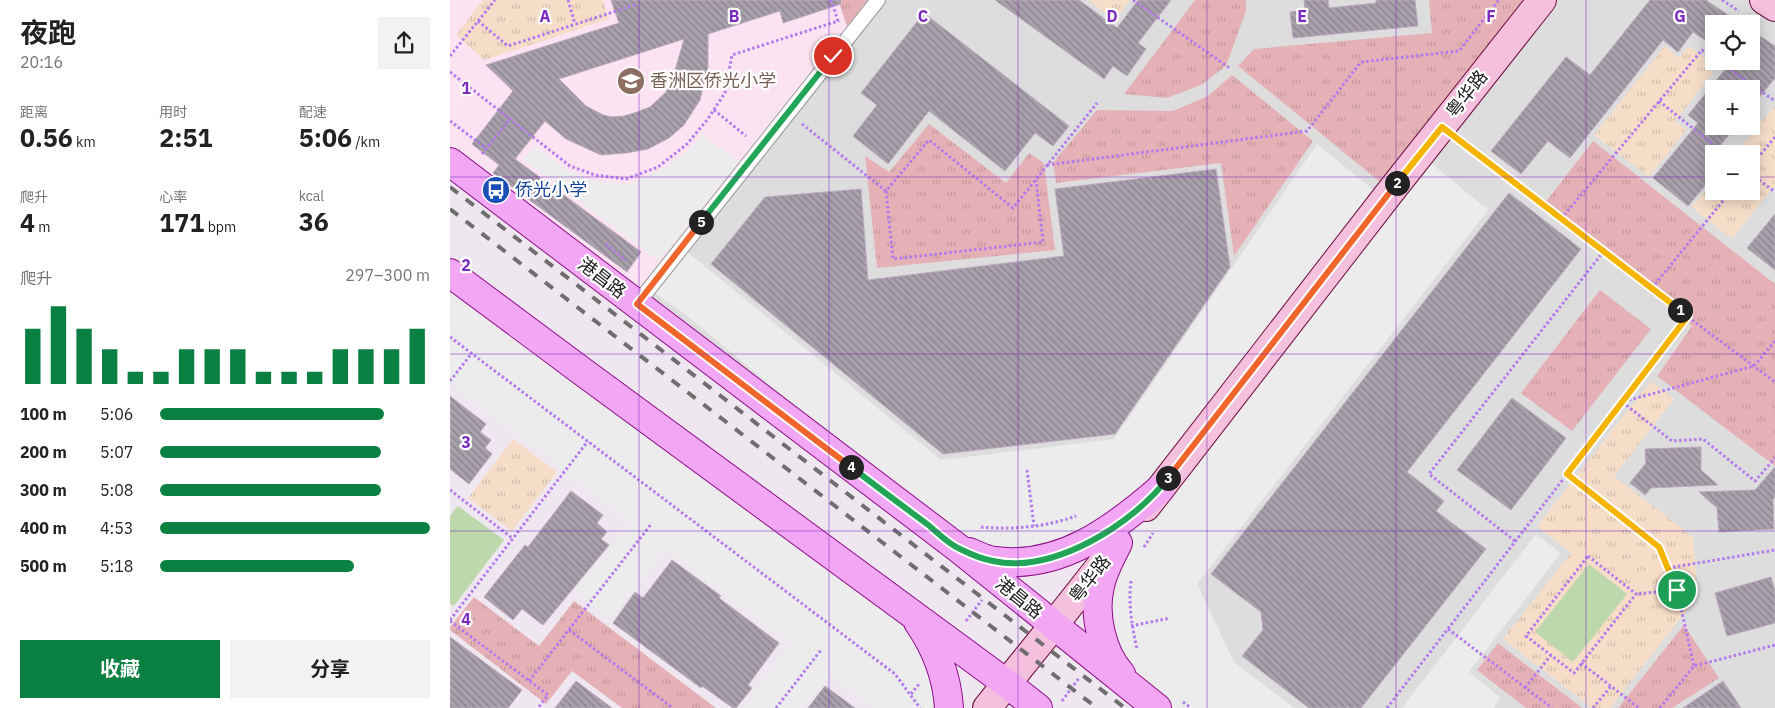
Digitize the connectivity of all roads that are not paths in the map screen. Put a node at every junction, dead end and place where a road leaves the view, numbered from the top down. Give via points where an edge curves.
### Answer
1 (878, 0) edge
2 (1542, 0) edge
3 (1764, 0) edge
4 (1775, 7) edge
5 (458, 168) edge
6 (450, 273) edge
7 (637, 304) junction
8 (1160, 489) junction
9 (1130, 547) junction
10 (958, 548) junction
11 (909, 611) junction
12 (1053, 626) junction
13 (1006, 682) junction
14 (1147, 700) edge
15 (949, 708) edge
16 (986, 708) edge
17 (1038, 708) edge

1 - 7 lane
2 - 8 main road, 粤华路 via 1452,134
3 - 4 main road
5 - 7 main road, 港昌路
6 - 11 main road
7 - 10 main road, 港昌路
8 - 9 main road, 粤华路
8 - 10 main road via 1113,528 1067,552 1028,562 1011,562 992,561
9 - 12 main road, 粤华路
9 - 14 main road via 1100,586 1097,608 1107,651 1118,670
10 - 12 main road, 港昌路
11 - 13 main road
11 - 15 main road via 927,635 939,659 946,680
12 - 13 main road, 粤华路
12 - 14 main road, 港昌路
13 - 16 main road, 粤华路
13 - 17 main road

